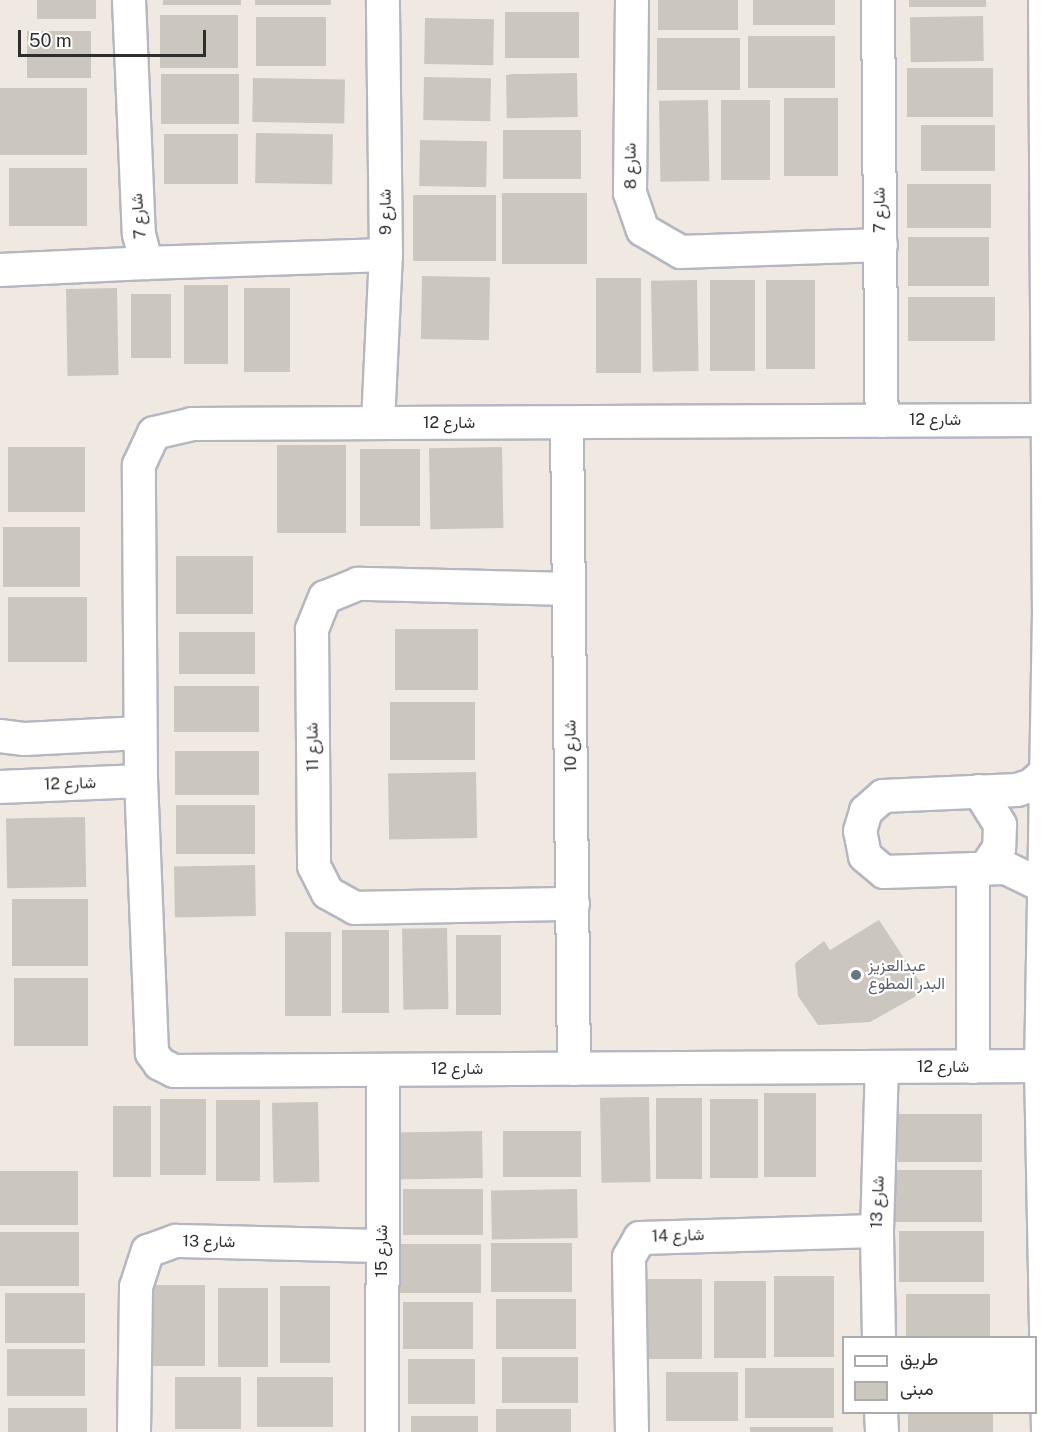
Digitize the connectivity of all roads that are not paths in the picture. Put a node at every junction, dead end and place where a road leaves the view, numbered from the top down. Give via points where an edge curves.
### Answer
1 (129, 0) edge
2 (383, 0) edge
3 (632, 0) edge
4 (878, 0) edge
5 (1045, 0) edge
6 (881, 244) junction
7 (386, 255) junction
8 (146, 263) junction
9 (0, 270) edge
10 (882, 420) junction
11 (1047, 420) junction
12 (378, 423) junction
13 (567, 423) junction
14 (569, 590) junction
15 (140, 733) junction
16 (0, 736) edge
17 (1046, 772) junction
18 (141, 781) junction
19 (0, 787) edge
20 (979, 790) junction
21 (979, 869) junction
22 (1043, 886) junction
23 (573, 904) junction
24 (973, 1066) junction
25 (1041, 1066) junction
26 (882, 1067) junction
27 (574, 1069) junction
28 (382, 1070) junction
29 (1049, 1195) edge
30 (877, 1231) junction
31 (382, 1246) junction
32 (879, 1336) edge
33 (1051, 1362) edge
34 (881, 1414) edge
35 (134, 1432) edge
36 (382, 1432) edge
37 (632, 1432) edge
38 (882, 1432) edge
39 (1048, 1432) edge

1 - 8 street, شارع 7 via 139,234
2 - 7 street, شارع 9
3 - 6 street, شارع 8 via 630,193 643,230 681,252
4 - 6 street, شارع 7
5 - 11 street
6 - 10 street, شارع 7
7 - 8 street, شارع 7
7 - 12 street, شارع 9
8 - 9 street
10 - 11 street, شارع 12
10 - 13 street, شارع 12
11 - 17 street
12 - 13 street, شارع 12
12 - 15 street, شارع 12 via 192,424 154,433 139,465
13 - 14 street, شارع 10
14 - 23 street, شارع 10
14 - 23 street, شارع 11 via 358,584 325,597 312,629 314,866 328,893 355,908
15 - 16 street via 25,739
15 - 18 street, شارع 12
17 - 20 street via 1032,785 1017,790
17 - 22 street
18 - 19 street, شارع 12
18 - 28 street, شارع 12 via 152,1053 160,1064 174,1071
20 - 21 street via 1000,825 999,848
20 - 21 street via 884,796 866,811 860,831 866,856 884,872
21 - 22 street via 1006,868
21 - 24 street
22 - 25 street
23 - 27 street, شارع 10
24 - 25 street, شارع 12
24 - 26 street, شارع 12
25 - 29 street
26 - 27 street, شارع 12
26 - 30 street, شارع 13
27 - 28 street, شارع 12
28 - 31 street, شارع 15
29 - 33 street
30 - 32 street, شارع 13
30 - 37 street, شارع 14 via 640,1238 629,1257
31 - 35 street, شارع 13 via 176,1241 148,1251 136,1287
31 - 36 street, شارع 15
33 - 39 street
34 - 38 street

